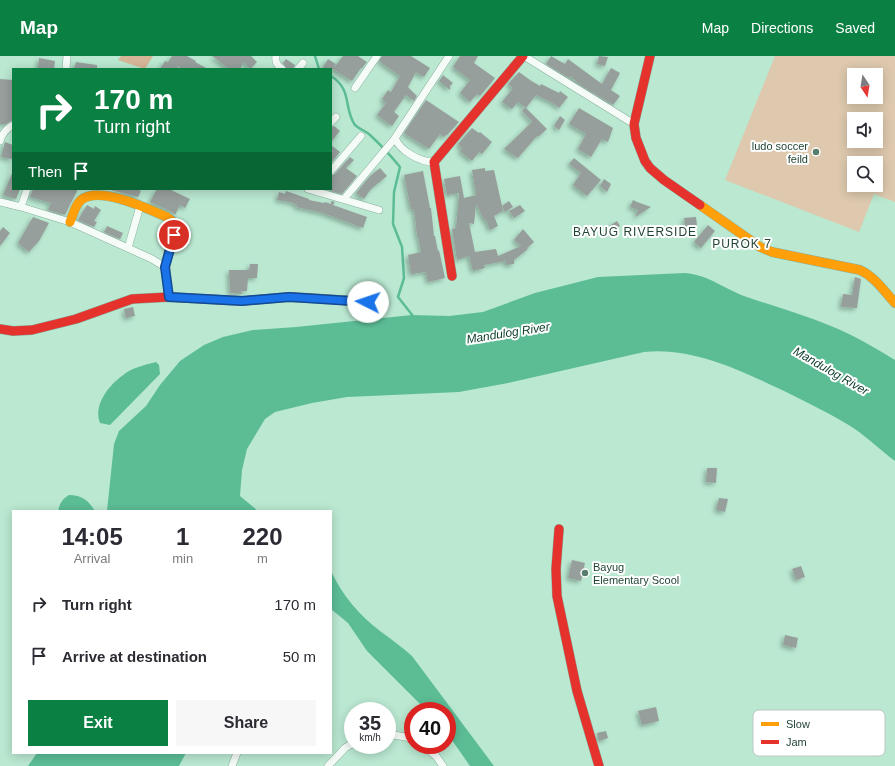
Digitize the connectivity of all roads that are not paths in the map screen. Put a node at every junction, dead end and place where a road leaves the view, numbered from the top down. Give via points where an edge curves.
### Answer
1 (67, 56) edge
2 (276, 56) edge
3 (377, 56) edge
4 (449, 56) edge
5 (524, 56) edge
6 (650, 56) edge
7 (66, 68) edge
8 (280, 68) edge
9 (355, 88) dead end
10 (634, 124) junction
11 (12, 126) edge
12 (361, 136) dead end
13 (396, 137) junction
14 (0, 141) edge
15 (434, 162) junction
16 (332, 170) edge
17 (27, 190) edge
18 (312, 190) edge
19 (344, 199) junction
20 (0, 202) edge
21 (140, 206) junction
22 (21, 207) junction
23 (379, 210) dead end
24 (70, 222) junction
25 (128, 248) junction
26 (165, 267) junction
27 (452, 276) dead end
28 (169, 297) junction
29 (368, 302) dead end
30 (895, 303) edge
31 (0, 330) edge
32 (559, 530) dead end
33 (344, 749) edge
34 (237, 754) edge
35 (433, 754) edge
36 (232, 766) edge
37 (328, 766) edge
38 (443, 766) edge
39 (600, 766) edge

1 - 7 street
2 - 8 street via 277,66
3 - 9 street
4 - 13 street
5 - 10 street
5 - 15 street
6 - 10 street
10 - 30 street via 636,138 650,168 760,247 772,252 868,273
11 - 14 street via 7,128
12 - 16 street
13 - 15 street via 402,149 423,160
13 - 19 street
15 - 27 street
17 - 22 street
18 - 19 street
19 - 23 street
20 - 22 street
21 - 24 street via 113,197 89,195 82,199
21 - 25 street
21 - 26 street via 172,221 175,229
22 - 24 street
24 - 25 street
25 - 26 street
26 - 28 street
28 - 29 street via 242,301 289,297
28 - 31 street via 132,300 76,319 32,330
32 - 39 street via 557,596 577,692
33 - 37 street
34 - 36 street
35 - 38 street

